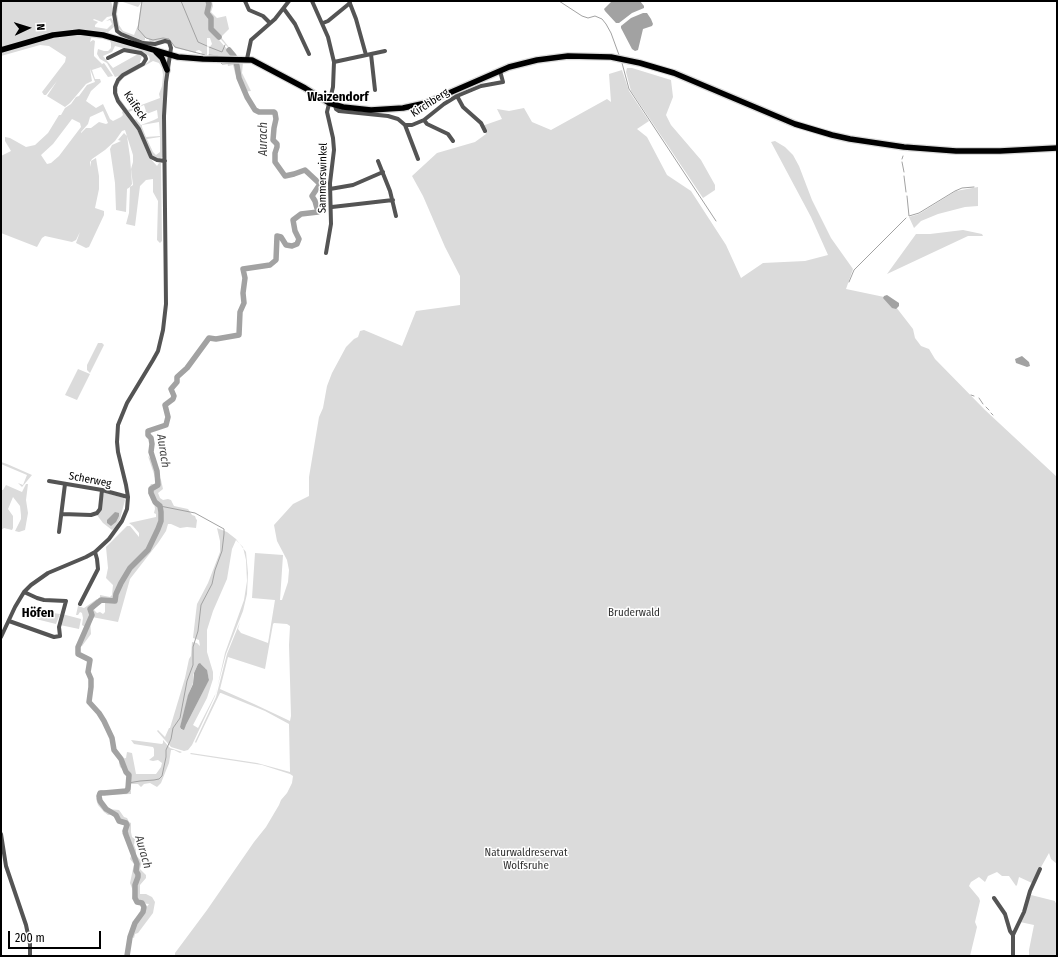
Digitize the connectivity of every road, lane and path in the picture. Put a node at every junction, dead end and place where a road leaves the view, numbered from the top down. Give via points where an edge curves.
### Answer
1 (116, 1) edge
2 (245, 1) edge
3 (289, 1) edge
4 (312, 1) edge
5 (349, 2) edge
6 (284, 9) junction
7 (270, 23) junction
8 (323, 24) junction
9 (1, 50) edge
10 (154, 51) junction
11 (385, 51) dead end
12 (309, 54) dead end
13 (371, 54) junction
14 (170, 55) junction
15 (366, 55) junction
16 (108, 58) dead end
17 (247, 59) junction
18 (334, 62) junction
19 (167, 70) junction
20 (500, 71) junction
21 (375, 90) dead end
22 (456, 96) junction
23 (329, 103) junction
24 (335, 105) junction
25 (424, 120) junction
26 (405, 125) junction
27 (485, 131) dead end
28 (453, 140) dead end
29 (1057, 148) edge
30 (418, 159) dead end
31 (165, 161) junction
32 (378, 161) dead end
33 (383, 172) junction
34 (330, 189) junction
35 (393, 200) junction
36 (332, 207) junction
37 (396, 216) dead end
38 (326, 253) dead end
39 (49, 481) dead end
40 (65, 484) junction
41 (102, 490) junction
42 (128, 495) junction
43 (62, 514) junction
44 (59, 532) dead end
45 (95, 552) junction
46 (24, 592) junction
47 (80, 604) dead end
48 (8, 621) junction
49 (1, 637) edge
50 (1, 834) edge
51 (1040, 869) dead end
52 (994, 898) dead end
53 (1013, 935) junction
54 (30, 956) edge
55 (1013, 956) edge

1 - 14 street via 114,14 117,31 144,43 169,42
2 - 7 street via 249,10 263,16
3 - 6 street
4 - 8 street, Sammerswinkel
5 - 8 street
5 - 15 street
6 - 7 street
6 - 12 street via 295,24
7 - 17 street via 251,40
8 - 18 street, Sammerswinkel
9 - 10 main road via 53,35 79,32 107,36
10 - 14 main road
10 - 19 main road via 162,58
11 - 13 street
13 - 15 street
13 - 21 street
14 - 17 main road via 186,58
14 - 19 street
15 - 18 street
16 - 31 street, Kaifeck via 124,50 145,56 143,64 118,80 115,93 139,129 152,157
17 - 23 main road via 258,62
18 - 23 street, Sammerswinkel
19 - 31 street
20 - 22 street, Kirchberg via 503,82 481,86
20 - 24 main road via 434,100 411,107 371,110
20 - 29 main road via 551,57 611,57 674,73 774,116 816,131 850,139 956,151
22 - 25 street, Kirchberg
22 - 27 street via 463,107 481,123
23 - 24 main road
23 - 34 street, Sammerswinkel via 327,115 334,150
24 - 26 street, Kirchberg via 337,111 388,116 398,119
25 - 26 street, Kirchberg
25 - 28 street via 448,134
26 - 30 street
31 - 42 street via 164,330 158,351 127,403 118,425 118,452
32 - 33 street
33 - 34 street via 353,185
33 - 35 street
34 - 36 street, Sammerswinkel
35 - 36 street
35 - 37 street
36 - 38 street, Sammerswinkel
39 - 40 street, Scherweg
40 - 41 street, Scherweg
40 - 43 street
41 - 42 street, Scherweg
41 - 43 street via 100,509 97,513
42 - 45 street via 127,509 122,521 109,539
43 - 44 street
45 - 46 street via 48,573
45 - 47 street via 98,569
46 - 48 street
46 - 48 street via 44,600 66,601 59,627 60,636 54,637
48 - 49 street
50 - 54 street via 6,866 26,925
51 - 53 street
52 - 53 street via 1005,914
53 - 55 street

